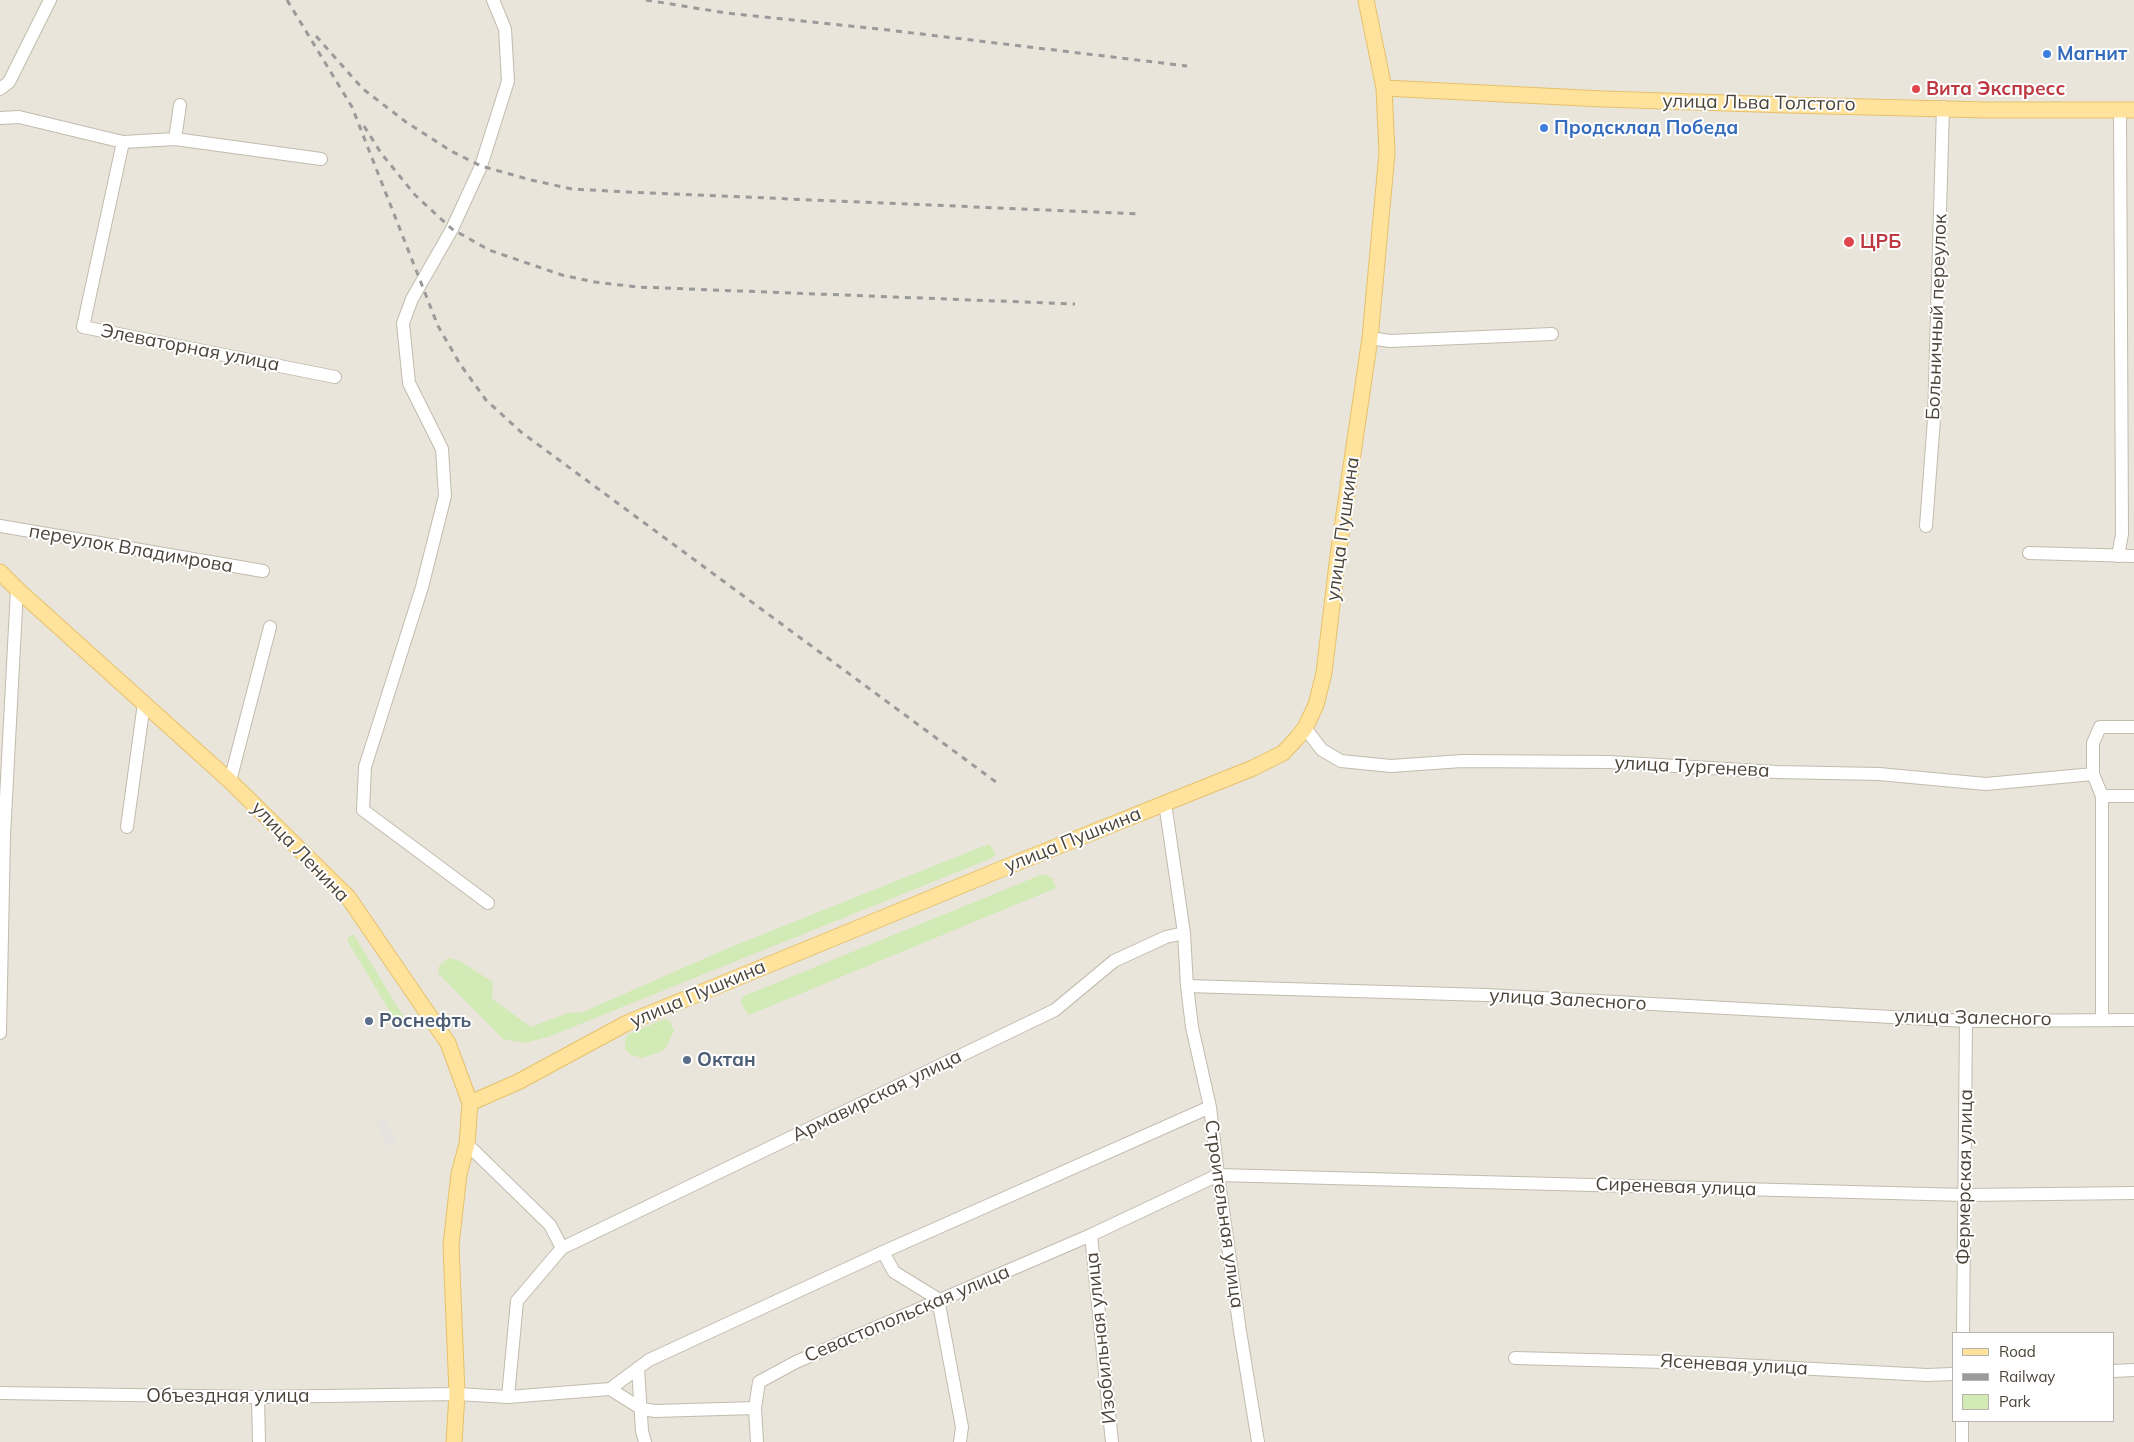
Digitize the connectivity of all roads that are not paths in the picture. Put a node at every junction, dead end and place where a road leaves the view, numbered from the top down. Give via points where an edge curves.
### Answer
1 (50, 0) edge
2 (493, 0) edge
3 (1366, 0) edge
4 (1384, 88) junction
5 (0, 89) edge
6 (180, 105) dead end
7 (1943, 108) junction
8 (2127, 110) edge
9 (0, 118) edge
10 (176, 139) junction
11 (123, 142) junction
12 (321, 159) dead end
13 (1552, 334) dead end
14 (1370, 338) junction
15 (335, 377) dead end
16 (2128, 450) edge
17 (0, 526) edge
18 (1926, 526) dead end
19 (2029, 553) dead end
20 (2118, 556) junction
21 (2134, 556) edge
22 (262, 571) dead end
23 (0, 572) edge
24 (17, 589) junction
25 (270, 627) dead end
26 (6, 664) edge
27 (144, 703) junction
28 (2134, 727) edge
29 (1305, 728) junction
30 (2094, 774) junction
31 (230, 781) junction
32 (2102, 796) junction
33 (2134, 796) edge
34 (1165, 802) junction
35 (126, 827) dead end
36 (488, 903) dead end
37 (1184, 933) junction
38 (1187, 986) junction
39 (2102, 1020) junction
40 (2134, 1020) edge
41 (1966, 1021) junction
42 (0, 1033) edge
43 (470, 1103) junction
44 (1210, 1107) junction
45 (467, 1144) junction
46 (1218, 1175) junction
47 (2134, 1193) edge
48 (1965, 1195) junction
49 (1091, 1235) junction
50 (562, 1248) junction
51 (883, 1252) junction
52 (938, 1299) junction
53 (1962, 1332) edge
54 (1515, 1358) dead end
55 (638, 1368) junction
56 (2134, 1370) edge
57 (2114, 1371) edge
58 (1952, 1374) edge
59 (610, 1389) junction
60 (0, 1393) edge
61 (456, 1394) junction
62 (508, 1396) junction
63 (258, 1397) junction
64 (642, 1408) junction
65 (755, 1408) junction
66 (1962, 1422) edge
67 (259, 1442) edge
68 (454, 1442) edge
69 (645, 1442) edge
70 (758, 1442) edge
71 (960, 1442) edge
72 (1112, 1442) edge
73 (1258, 1442) edge
74 (1962, 1442) edge

1 - 5 street via 9,82
2 - 36 street via 505,29 508,81 481,166 452,229 412,299 403,323 409,383 442,450 445,496 422,586 365,768 363,810
3 - 4 main road, улица Пушкина
4 - 7 main road, улица Льва Толстого via 1602,99
4 - 14 main road, улица Пушкина via 1387,153
6 - 10 street
7 - 8 main road, улица Льва Толстого
7 - 18 street, Больничный переулок via 1934,420
8 - 16 street
9 - 11 street via 19,117
10 - 11 street
10 - 12 street
11 - 15 street, Элеваторная улица via 83,327
13 - 14 street via 1390,341
14 - 29 main road, улица Пушкина via 1324,673 1316,705
16 - 20 street
17 - 22 street, переулок Владимрова
19 - 20 street
20 - 21 street
23 - 24 main road, улица Ленина
24 - 26 street
24 - 27 main road, улица Ленина
25 - 31 street
26 - 42 street
27 - 31 main road, улица Ленина
27 - 35 street
28 - 30 street via 2100,727 2093,743
29 - 30 street, улица Тургенева via 1322,750 1341,761 1391,766 1462,761 1609,762 1777,772 1879,774 1986,784
29 - 34 main road, улица Пушкина via 1282,753 1268,761
30 - 32 street
31 - 43 main road, улица Ленина via 348,897 448,1043
32 - 33 street
32 - 39 street
34 - 37 street
34 - 43 main road, улица Пушкина via 627,1023 518,1082
37 - 38 street
37 - 50 street, Армавирская улица via 1166,937 1114,962 1055,1010
38 - 41 street, улица Залесного via 1486,995
38 - 44 street, Строительная улица via 1192,1027
39 - 40 street, улица Залесного
39 - 41 street, улица Залесного
41 - 48 street, Фермерская улица
43 - 45 main road
44 - 46 street, Строительная улица
44 - 51 street
45 - 50 street via 550,1225
45 - 61 main road via 459,1174 452,1246
46 - 48 street, Сиреневая улица
46 - 49 street, Севастопольская улица
46 - 73 street, Строительная улица
47 - 48 street, Сиреневая улица
48 - 53 street, Фермерская улица
49 - 52 street, Севастопольская улица
49 - 72 street, Изобильная улица
50 - 62 street, Армавирская улица via 517,1301
51 - 52 street via 894,1272
51 - 55 street via 649,1360
52 - 65 street, Севастопольская улица via 796,1362 759,1382
52 - 71 street via 962,1427
54 - 58 street, Ясеневая улица
55 - 59 street
55 - 64 street
56 - 57 street
59 - 62 street
59 - 64 street
60 - 63 street, Объездная улица
61 - 62 street
61 - 63 street, Объездная улица
61 - 68 main road
63 - 67 street
64 - 65 street via 655,1411
64 - 69 street
65 - 70 street
66 - 74 street

